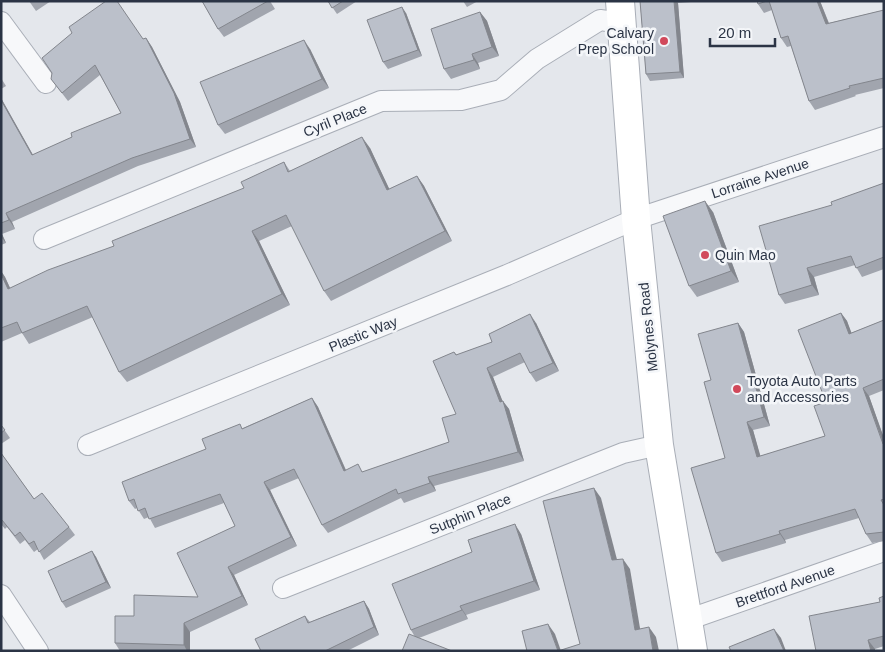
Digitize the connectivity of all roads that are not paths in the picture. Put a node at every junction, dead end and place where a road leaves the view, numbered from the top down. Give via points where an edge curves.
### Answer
1 (621, 12) edge
2 (1, 22) edge
3 (46, 83) dead end
4 (884, 137) edge
5 (636, 219) junction
6 (44, 239) dead end
7 (88, 445) dead end
8 (659, 445) junction
9 (884, 551) edge
10 (283, 588) dead end
11 (1, 595) edge
12 (686, 620) junction
13 (38, 651) edge
14 (693, 651) edge

1 - 5 main road, Molynes Road
1 - 6 street, Cyril Place via 600,20 537,59 501,90 461,100 382,102
2 - 3 street
4 - 5 street, Lorraine Avenue
5 - 7 street, Plastic Way via 507,275
5 - 8 main road, Molynes Road
8 - 10 street, Sutphin Place via 623,453
8 - 12 main road, Molynes Road
9 - 12 street, Brettford Avenue
11 - 13 street
12 - 14 main road, Molynes Road

